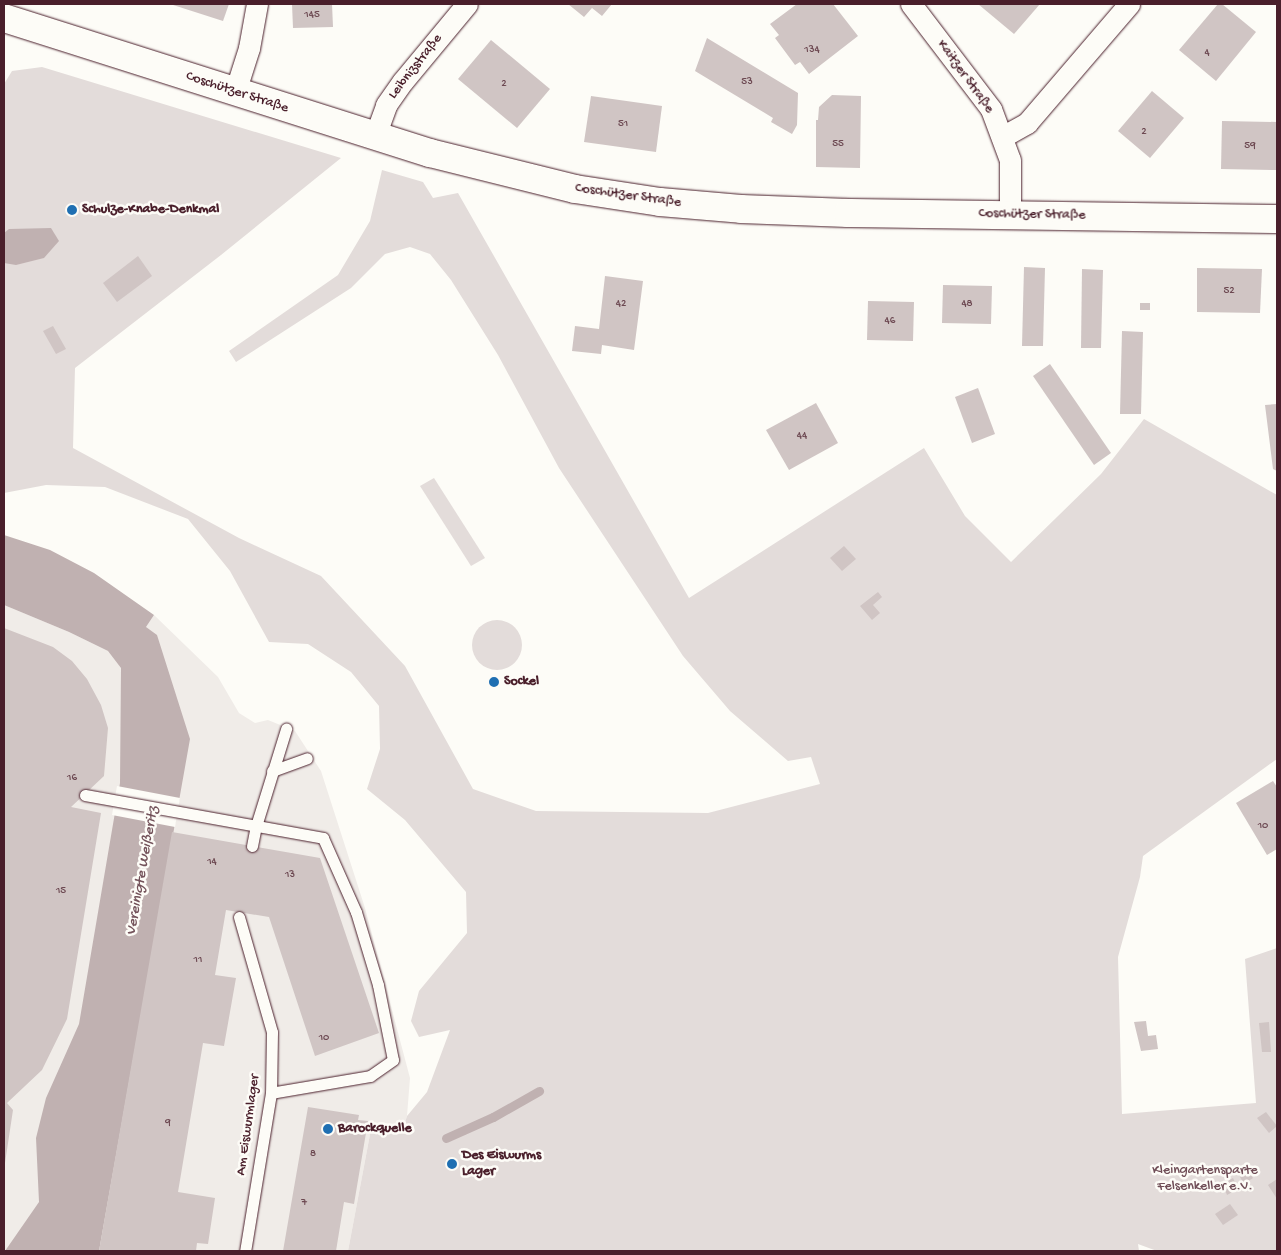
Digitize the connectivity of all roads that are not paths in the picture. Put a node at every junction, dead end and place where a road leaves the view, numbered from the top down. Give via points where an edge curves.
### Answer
1 (256, 4) edge
2 (467, 4) edge
3 (911, 4) edge
4 (1130, 4) edge
5 (4, 18) edge
6 (236, 92) junction
7 (375, 136) junction
8 (1002, 137) junction
9 (1010, 214) junction
10 (1277, 219) edge
11 (286, 729) dead end
12 (307, 758) dead end
13 (272, 771) junction
14 (84, 795) dead end
15 (256, 826) junction
16 (252, 846) dead end
17 (239, 917) dead end
18 (271, 1092) junction
19 (245, 1251) edge

1 - 6 street via 249,48
2 - 7 street, Leibnizstraße via 386,105
3 - 8 street, Kaitzer Straße via 991,109
4 - 8 street via 1027,123
5 - 6 street, Coschützer Straße
6 - 7 street, Coschützer Straße
7 - 9 street, Coschützer Straße via 459,161 575,189 660,202 790,211
8 - 9 street, Kaitzer Straße via 1010,160
9 - 10 street, Coschützer Straße
11 - 13 lane
12 - 13 lane
13 - 15 lane
14 - 15 lane
15 - 16 lane
15 - 18 lane via 323,838 356,912 378,985 393,1060 370,1076
17 - 18 lane, Am Eiswurmlager via 272,1032
18 - 19 lane, Am Eiswurmlager

